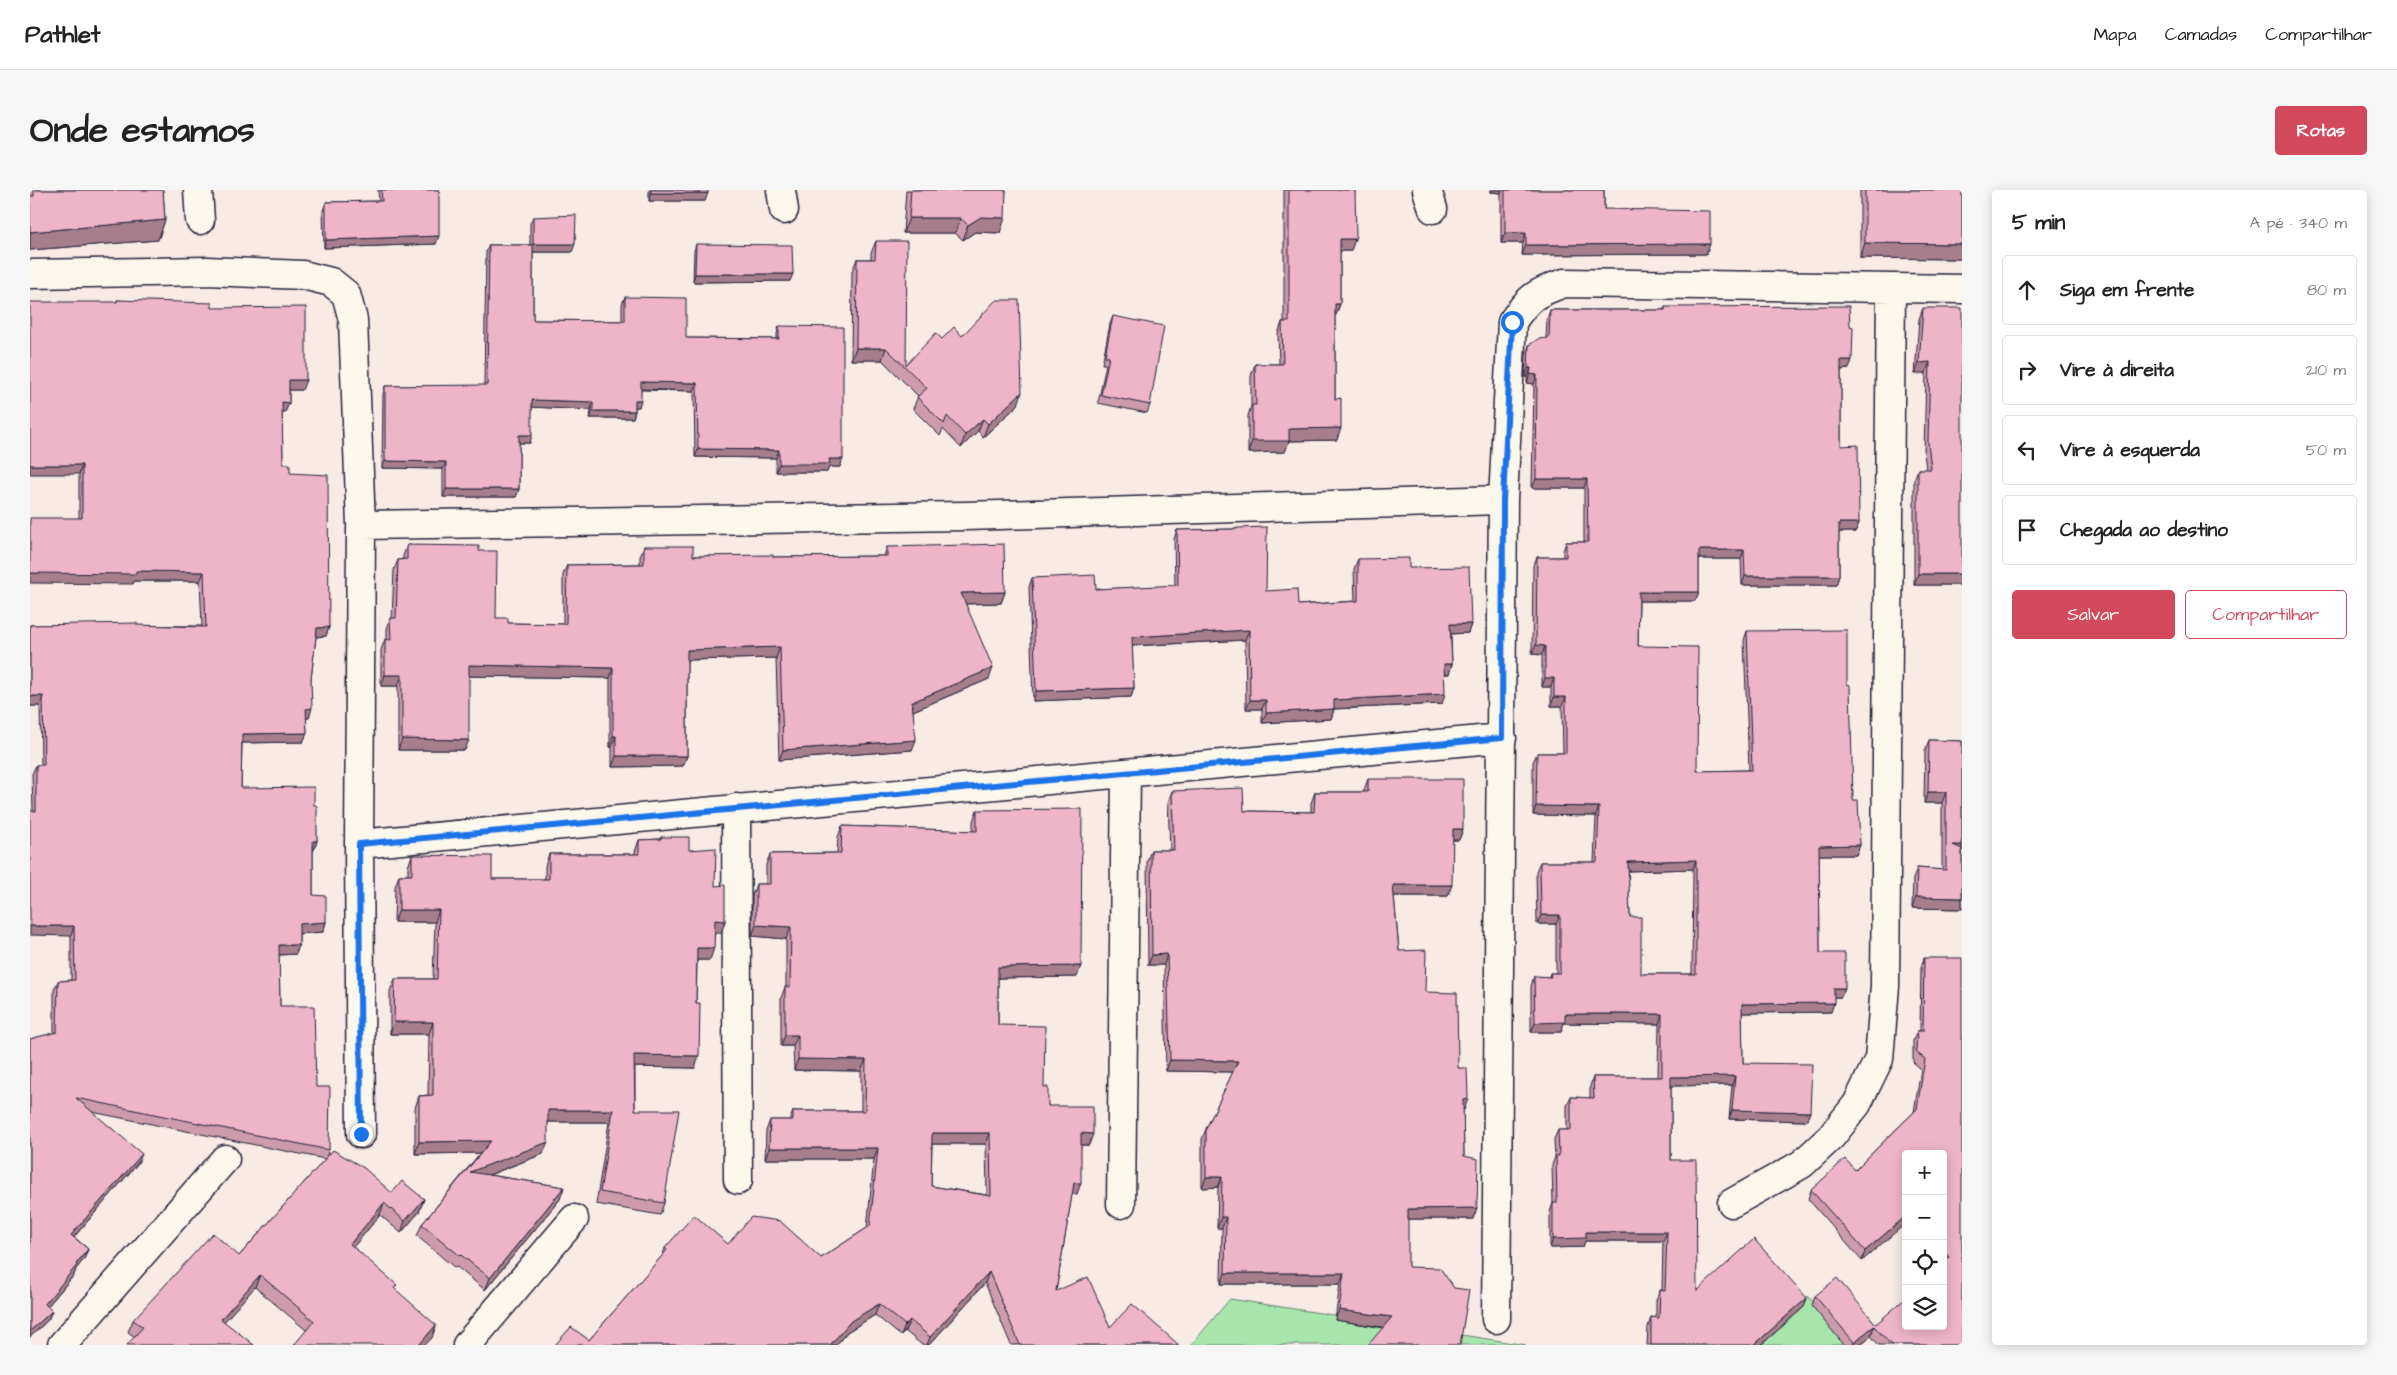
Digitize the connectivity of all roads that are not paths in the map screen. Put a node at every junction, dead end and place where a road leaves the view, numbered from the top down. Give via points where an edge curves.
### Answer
1 (198, 190) edge
2 (200, 220) dead end
3 (30, 274) edge
4 (1891, 288) junction
5 (1962, 289) edge
6 (1503, 500) junction
7 (361, 525) junction
8 (1502, 738) junction
9 (1126, 774) junction
10 (736, 808) junction
11 (359, 844) junction
12 (361, 1134) dead end
13 (225, 1159) dead end
14 (738, 1180) dead end
15 (1732, 1203) dead end
16 (1121, 1204) dead end
17 (574, 1219) dead end
18 (1496, 1319) dead end
19 (62, 1345) edge
20 (467, 1345) edge

1 - 2 street
3 - 7 street via 207,271 304,275 331,282 346,294 353,320
4 - 5 street
4 - 6 street via 1589,282 1564,283 1544,290 1527,300 1512,322
4 - 15 street via 1885,986 1878,1059 1857,1104 1831,1137 1802,1164
6 - 7 street via 965,516
6 - 8 street
7 - 11 street
8 - 9 street
8 - 18 street
9 - 10 street
9 - 16 street
10 - 11 street
10 - 14 street
11 - 12 street
13 - 19 street
17 - 20 street

